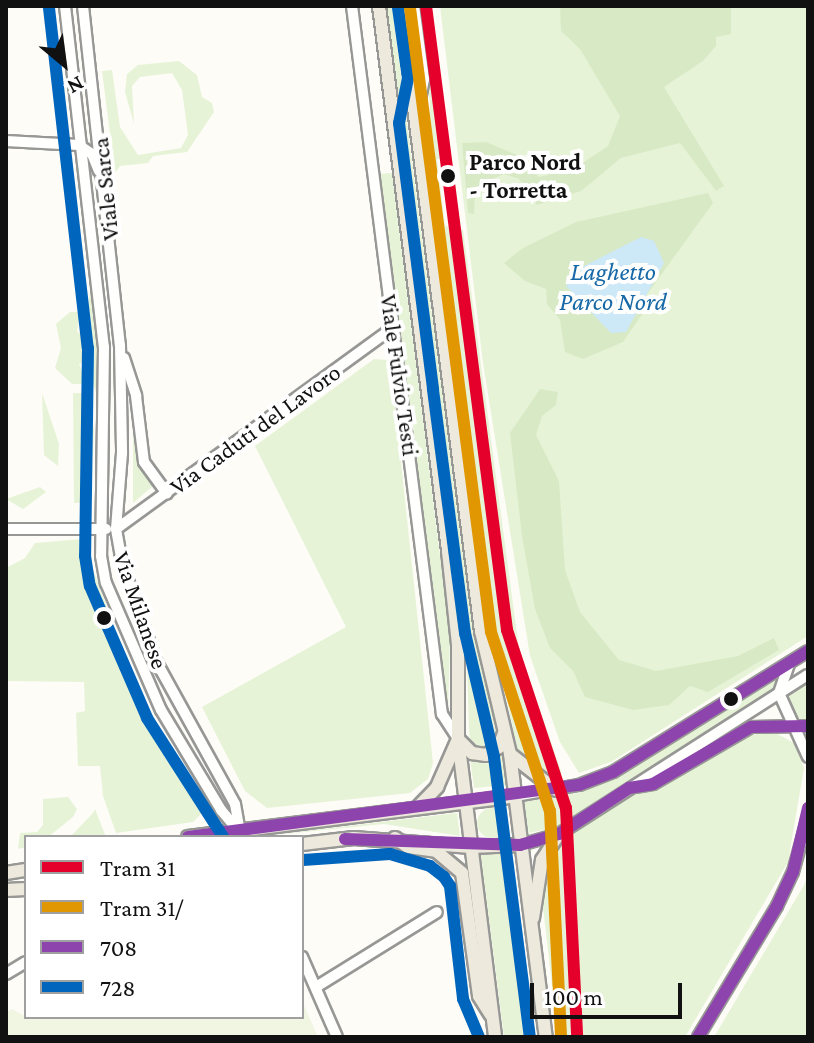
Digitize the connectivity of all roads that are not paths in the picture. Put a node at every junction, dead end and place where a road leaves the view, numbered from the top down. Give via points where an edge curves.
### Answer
1 (65, 6) edge
2 (83, 6) edge
3 (352, 6) edge
4 (379, 6) edge
5 (401, 6) edge
6 (414, 6) edge
7 (415, 121) junction
8 (6, 141) edge
9 (79, 145) junction
10 (102, 180) junction
11 (114, 276) joint
12 (97, 287) joint
13 (393, 328) junction
14 (120, 345) junction
15 (167, 494) junction
16 (6, 529) edge
17 (101, 529) junction
18 (116, 529) junction
19 (808, 651) edge
20 (808, 661) edge
21 (790, 662) junction
22 (808, 675) edge
23 (779, 693) junction
24 (791, 726) junction
25 (808, 726) edge
26 (504, 733) junction
27 (458, 739) junction
28 (510, 754) junction
29 (808, 757) edge
30 (629, 788) junction
31 (556, 790) junction
32 (515, 796) junction
33 (467, 803) junction
34 (418, 807) junction
35 (808, 808) edge
36 (808, 818) edge
37 (242, 833) edge
38 (559, 834) junction
39 (215, 835) edge
40 (395, 838) junction
41 (304, 844) edge
42 (520, 845) junction
43 (471, 847) junction
44 (437, 912) dead end
45 (533, 921) junction
46 (304, 961) edge
47 (24, 963) edge
48 (6, 974) edge
49 (316, 987) junction
50 (493, 1018) junction
51 (337, 1037) edge
52 (495, 1037) edge
53 (546, 1037) edge
54 (698, 1037) edge

1 - 9 street, Viale Sarca
2 - 10 street, Viale Sarca
3 - 13 street, Viale Fulvio Testi
4 - 27 main road, Viale Fulvio Testi via 448,551 458,645
5 - 7 main road, Viale Fulvio Testi
6 - 7 street, Viale Fulvio Testi via 424,79
7 - 26 main road, Viale Fulvio Testi via 481,631
8 - 9 street
9 - 10 street via 92,154
9 - 12 street, Viale Sarca
10 - 11 street, Viale Sarca
11 - 14 street, Via Milanese
12 - 17 street, Via Milanese via 105,365
13 - 15 street, Via Caduti del Lavoro
13 - 27 street, Viale Fulvio Testi via 442,714
14 - 15 street via 136,396 144,462
14 - 18 street, Via Milanese via 122,453
15 - 18 street, Via Caduti del Lavoro
16 - 17 street
17 - 18 street
17 - 37 street, Via Milanese via 106,583 161,710 221,810
18 - 37 street, Via Milanese via 123,570 156,661 235,804
19 - 21 street
20 - 21 street
21 - 23 street
21 - 31 street via 613,772
22 - 23 street
23 - 24 street
23 - 30 street
24 - 25 street
24 - 29 street
24 - 30 street via 751,727 653,784
26 - 27 main road via 499,747 486,755 472,753
26 - 28 main road, Viale Fulvio Testi
27 - 33 main road, Viale Fulvio Testi
27 - 34 main road via 437,787
28 - 31 main road
28 - 32 main road, Viale Fulvio Testi
30 - 38 street
31 - 32 street
32 - 33 main road
32 - 42 main road, Viale Fulvio Testi
33 - 34 main road
33 - 43 main road, Viale Fulvio Testi
34 - 37 main road
35 - 36 street
36 - 54 street via 777,906
37 - 39 main road
38 - 42 street
38 - 45 main road via 542,860
40 - 41 main road
40 - 43 main road
40 - 50 main road via 408,847 436,851 462,873 479,996
42 - 43 main road
42 - 45 main road, Viale Fulvio Testi
43 - 50 main road, Viale Fulvio Testi
44 - 49 street
45 - 53 main road, Viale Fulvio Testi
46 - 49 street
47 - 48 street
49 - 51 street
50 - 52 main road, Viale Fulvio Testi

